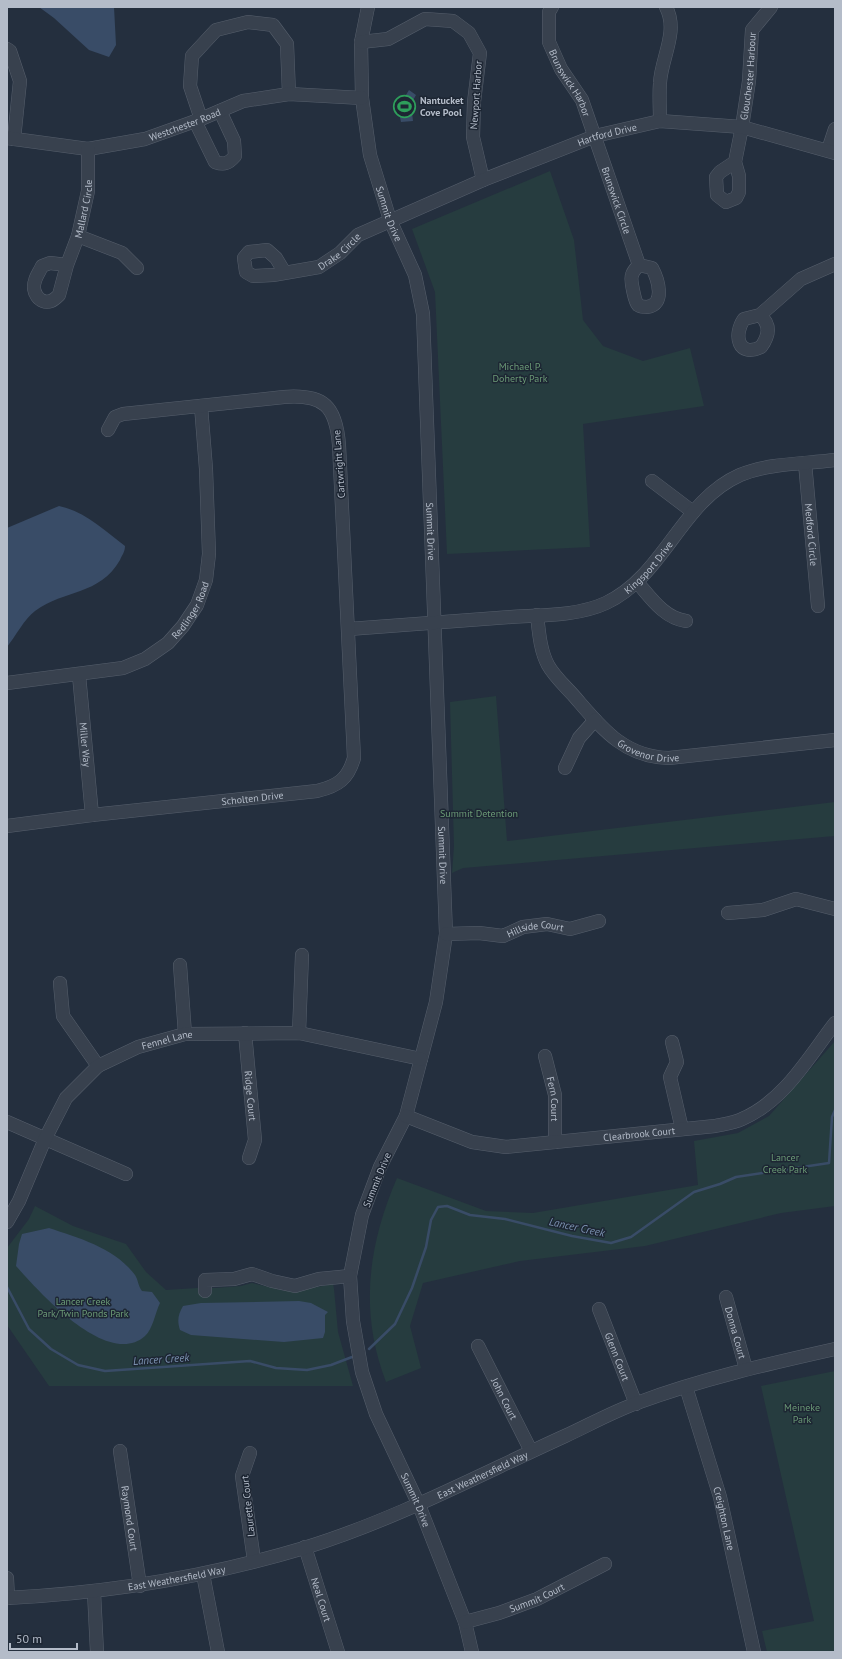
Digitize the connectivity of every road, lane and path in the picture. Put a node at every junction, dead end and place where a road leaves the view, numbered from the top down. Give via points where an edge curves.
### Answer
1 (368, 7) edge
2 (552, 7) edge
3 (666, 7) edge
4 (771, 7) edge
5 (361, 42) junction
6 (7, 49) edge
7 (289, 94) junction
8 (362, 98) junction
9 (220, 111) junction
10 (198, 120) junction
11 (660, 121) junction
12 (742, 127) junction
13 (835, 129) edge
14 (595, 136) junction
15 (10, 139) edge
16 (88, 149) junction
17 (832, 152) edge
18 (735, 162) dead end
19 (483, 180) junction
20 (390, 220) junction
21 (78, 236) junction
22 (835, 264) edge
23 (67, 265) dead end
24 (639, 265) dead end
25 (137, 268) dead end
26 (285, 272) dead end
27 (760, 315) dead end
28 (201, 406) junction
29 (108, 430) dead end
30 (835, 460) edge
31 (805, 464) junction
32 (652, 480) dead end
33 (693, 512) junction
34 (636, 582) junction
35 (818, 606) dead end
36 (537, 615) junction
37 (686, 621) dead end
38 (435, 623) junction
39 (348, 629) junction
40 (79, 675) junction
41 (7, 683) edge
42 (595, 720) junction
43 (835, 740) edge
44 (565, 768) dead end
45 (92, 815) junction
46 (7, 826) edge
47 (835, 909) edge
48 (728, 913) dead end
49 (599, 921) dead end
50 (446, 934) junction
51 (302, 955) dead end
52 (180, 965) dead end
53 (60, 983) dead end
54 (835, 1023) edge
55 (245, 1033) junction
56 (299, 1033) junction
57 (185, 1034) junction
58 (672, 1042) dead end
59 (545, 1056) dead end
60 (421, 1058) junction
61 (98, 1066) junction
62 (406, 1116) junction
63 (7, 1122) edge
64 (682, 1129) junction
65 (45, 1139) junction
66 (555, 1142) junction
67 (250, 1158) dead end
68 (126, 1174) dead end
69 (7, 1222) edge
70 (350, 1276) junction
71 (205, 1291) dead end
72 (726, 1297) dead end
73 (599, 1309) dead end
74 (478, 1346) dead end
75 (835, 1349) edge
76 (746, 1369) junction
77 (686, 1387) junction
78 (636, 1404) junction
79 (120, 1451) dead end
80 (531, 1451) junction
81 (250, 1453) dead end
82 (419, 1505) junction
83 (305, 1547) junction
84 (254, 1560) junction
85 (605, 1564) dead end
86 (203, 1574) junction
87 (7, 1578) edge
88 (140, 1586) junction
89 (94, 1592) junction
90 (8, 1598) edge
91 (465, 1622) junction
92 (97, 1652) edge
93 (218, 1652) edge
94 (338, 1652) edge
95 (472, 1652) edge
96 (754, 1652) edge

1 - 5 street, Summit Drive
2 - 14 street, Brunswick Harbor via 549,12 549,42 561,69 582,100
3 - 11 street via 670,14 670,45 660,82
4 - 12 street, Glouchester Harbour via 752,30 751,65
5 - 8 street, Summit Drive
5 - 19 street, Newport Harbor via 388,39 425,19 452,20 469,33 480,53 473,137
6 - 15 street via 10,51 20,81
7 - 8 street, Westchester Road
7 - 9 street, Westchester Road via 243,101
7 - 10 street via 287,44 274,25 248,22 216,30 192,56 190,86
8 - 20 street, Summit Drive via 370,155
9 - 10 street, Westchester Road
9 - 10 street via 234,141 235,156 229,163 215,162
10 - 16 street, Westchester Road via 145,139
11 - 12 street, Hartford Drive
11 - 14 street, Hartford Drive
12 - 17 street, Hartford Drive
12 - 18 street, Glouchester Harbour
13 - 17 street
14 - 19 street, Hartford Drive
14 - 24 street, Brunswick Circle
15 - 16 street, Westchester Road
16 - 21 street, Mallard Circle via 88,191
19 - 20 street, Hartford Drive
20 - 26 street, Drake Circle via 358,234 340,253 319,267
20 - 38 street, Summit Drive via 415,275 423,314
21 - 23 street, Mallard Circle
21 - 25 street via 122,253
22 - 27 street via 801,279
28 - 29 street, Cartwright Lane via 123,414 114,417
28 - 39 street, Cartwright Lane via 301,395 318,399 330,411 338,430
28 - 40 street, Redlinger Road via 209,554 206,580 197,605 168,643 145,659 123,668
30 - 31 street, Kingsport Drive
31 - 33 street, Kingsport Drive via 766,467 739,476 719,486
31 - 35 street, Medford Circle
32 - 33 street
33 - 34 street, Kingsport Drive via 648,571
34 - 36 street, Kingsport Drive via 607,602 592,608
34 - 37 street via 663,611 676,620
36 - 38 street, Kingsport Drive
36 - 42 street, Grovenor Drive via 540,643 548,665
38 - 39 street, Kingsport Drive
38 - 50 street, Summit Drive
39 - 45 street, Scholten Drive via 354,758 347,776 333,786 317,791
40 - 41 street, Redlinger Road
40 - 45 street, Miller Way
42 - 43 street, Grovenor Drive via 629,749 662,758
42 - 44 street via 579,738
45 - 46 street, Scholten Drive
47 - 48 street via 796,899 763,910
49 - 50 street, Hillside Court via 570,929 547,924 523,927 503,936 479,933
50 - 60 street, Summit Drive via 436,1002
51 - 56 street
52 - 57 street
53 - 61 street via 63,1016
54 - 64 street, Clearbrook Court via 780,1093 764,1108 741,1120 715,1126
55 - 56 street, Fennel Lane
55 - 57 street, Fennel Lane
55 - 67 street, Ridge Court via 255,1140
56 - 60 street, Fennel Lane
57 - 61 street, Fennel Lane via 138,1047
58 - 64 street via 677,1062 670,1077
59 - 66 street, Fern Court via 555,1095
60 - 62 street, Summit Drive
61 - 65 street, Fennel Lane via 66,1098
62 - 66 street, Clearbrook Court via 472,1142 506,1146
62 - 70 street, Summit Drive via 380,1166 362,1215
63 - 65 street
64 - 66 street, Clearbrook Court
65 - 68 street
65 - 69 street, Fennel Lane via 19,1201
70 - 71 street via 319,1279 295,1286 252,1274 234,1279 205,1280
70 - 82 street, Summit Drive via 353,1321 362,1372 376,1414
72 - 76 street, Donna Court
73 - 78 street, Glenn Court
74 - 80 street, John Court
75 - 76 street, East Weathersfield Way
76 - 77 street, East Weathersfield Way
77 - 78 street, East Weathersfield Way
77 - 96 street, Creighton Lane via 720,1497
78 - 80 street, East Weathersfield Way
79 - 88 street, Raymond Court
80 - 82 street, East Weathersfield Way
81 - 84 street, Laurette Court via 242,1476
82 - 83 street, East Weathersfield Way
82 - 91 street, Summit Drive
83 - 84 street, East Weathersfield Way
83 - 94 street, Neal Court
84 - 86 street, East Weathersfield Way
85 - 91 street, Summit Court via 537,1599
86 - 88 street, East Weathersfield Way
86 - 93 street
87 - 90 street
88 - 89 street, East Weathersfield Way
89 - 90 street, East Weathersfield Way
89 - 92 street
91 - 95 street, Summit Drive

